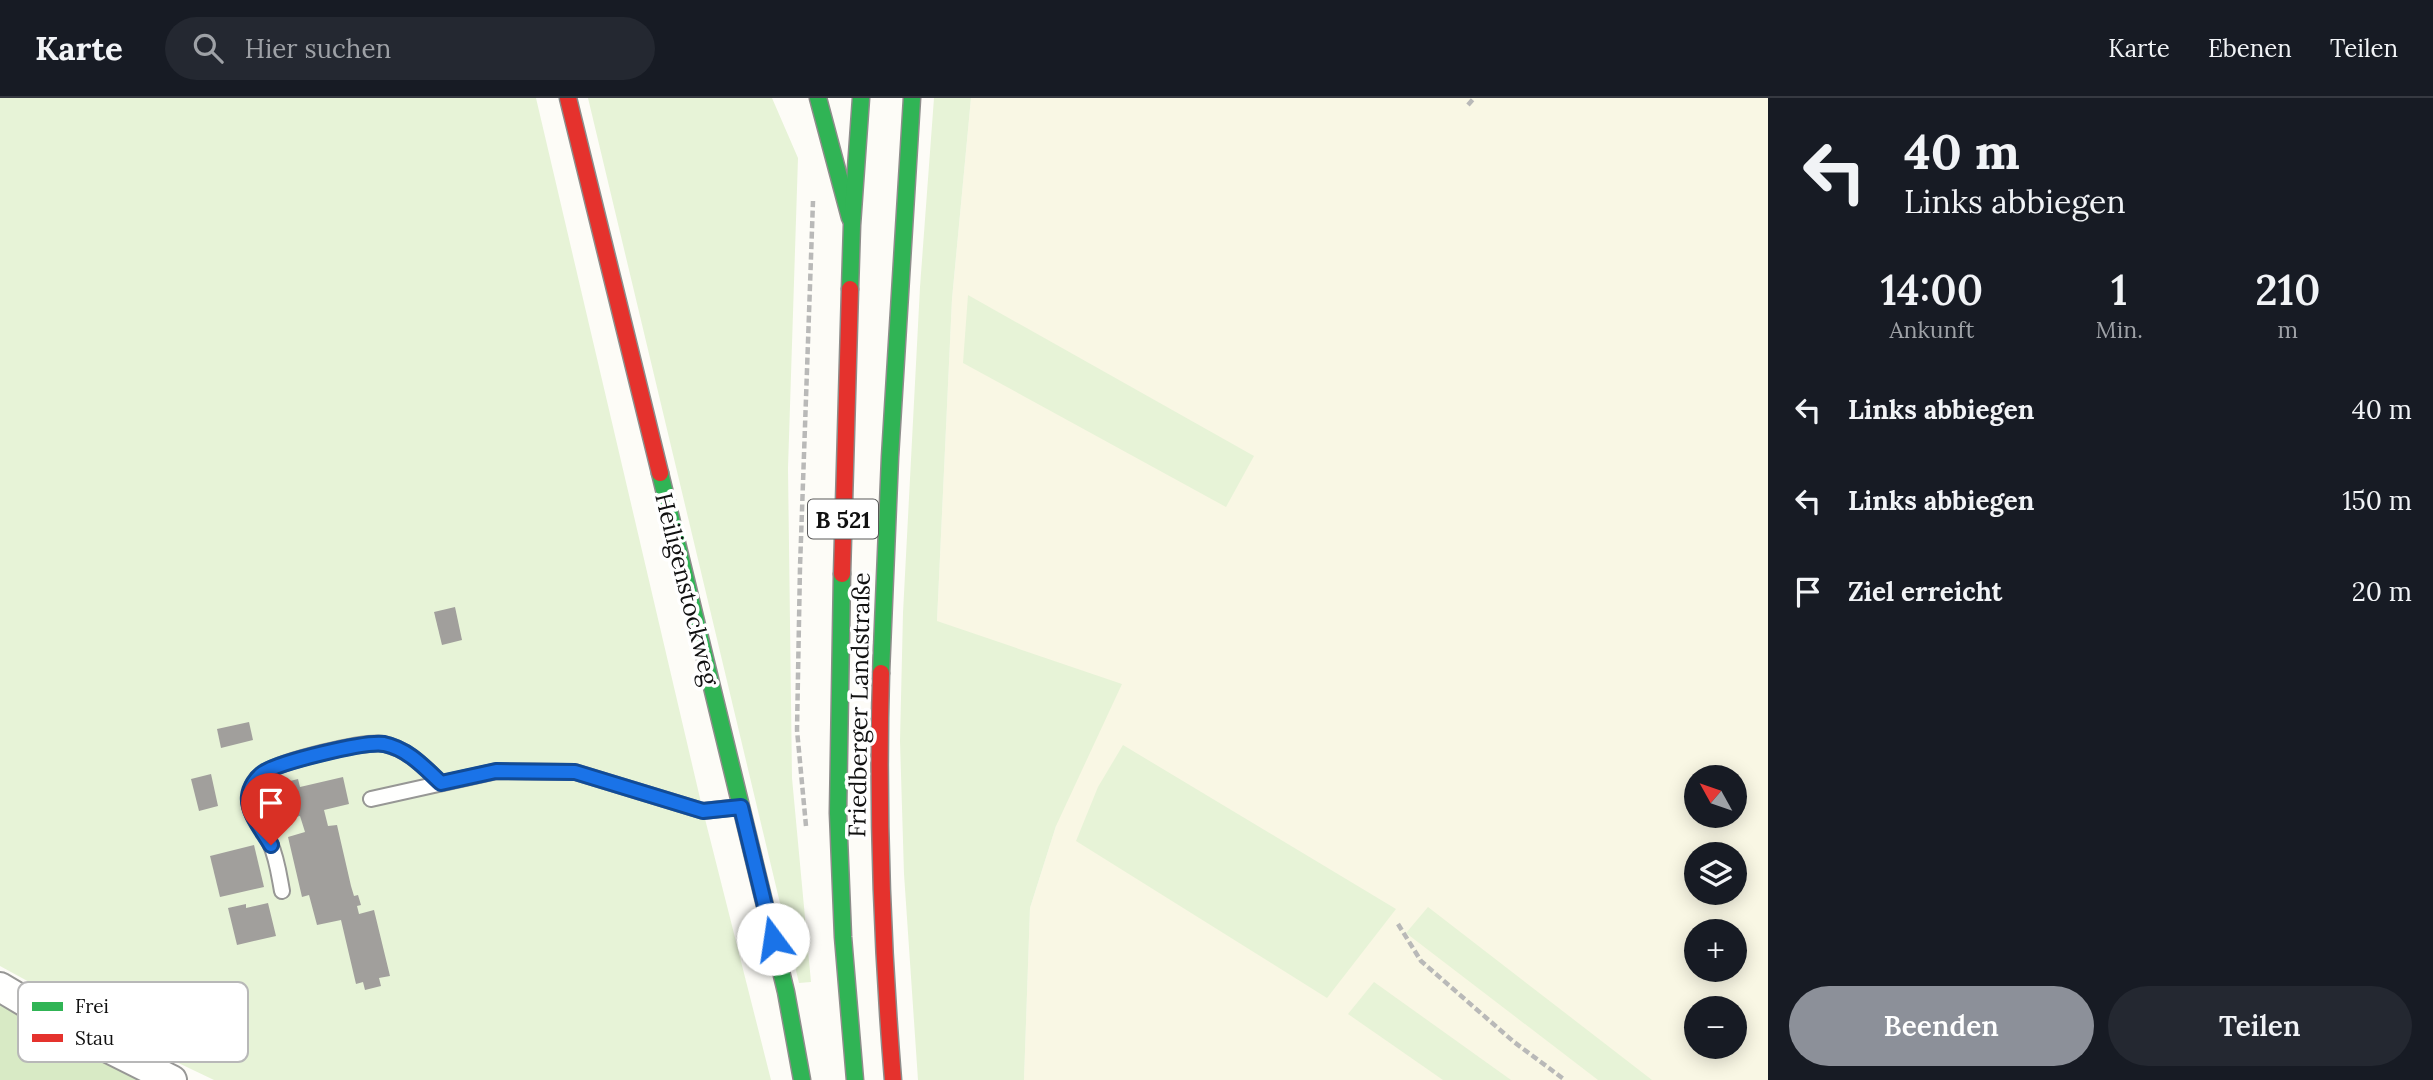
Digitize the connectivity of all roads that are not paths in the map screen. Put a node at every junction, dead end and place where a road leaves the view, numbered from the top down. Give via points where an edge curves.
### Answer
1 (568, 98) edge
2 (818, 98) edge
3 (861, 98) edge
4 (904, 98) edge
5 (912, 98) edge
6 (911, 122) junction
7 (852, 225) junction
8 (441, 783) junction
9 (371, 799) dead end
10 (741, 807) junction
11 (282, 891) dead end
12 (0, 987) edge
13 (18, 998) edge
14 (136, 1062) edge
15 (172, 1080) edge
16 (802, 1080) edge
17 (855, 1080) edge
18 (893, 1080) edge

1 - 10 main road, Heiligenstockweg
2 - 7 main road, Friedberger Landstraße
3 - 7 main road, Friedberger Landstraße / B 521
4 - 6 main road
5 - 6 main road, B 521
6 - 18 main road, Friedberger Landstraße / B 521 via 884,561 879,792 881,920
7 - 17 main road, Friedberger Landstraße / B 521 via 838,813
8 - 9 lane
8 - 10 lane via 496,771 575,772 703,811
8 - 11 lane via 409,754 382,744 340,749 261,774 249,797 271,845
10 - 16 main road, Heiligenstockweg via 786,992
12 - 13 street
14 - 15 street

